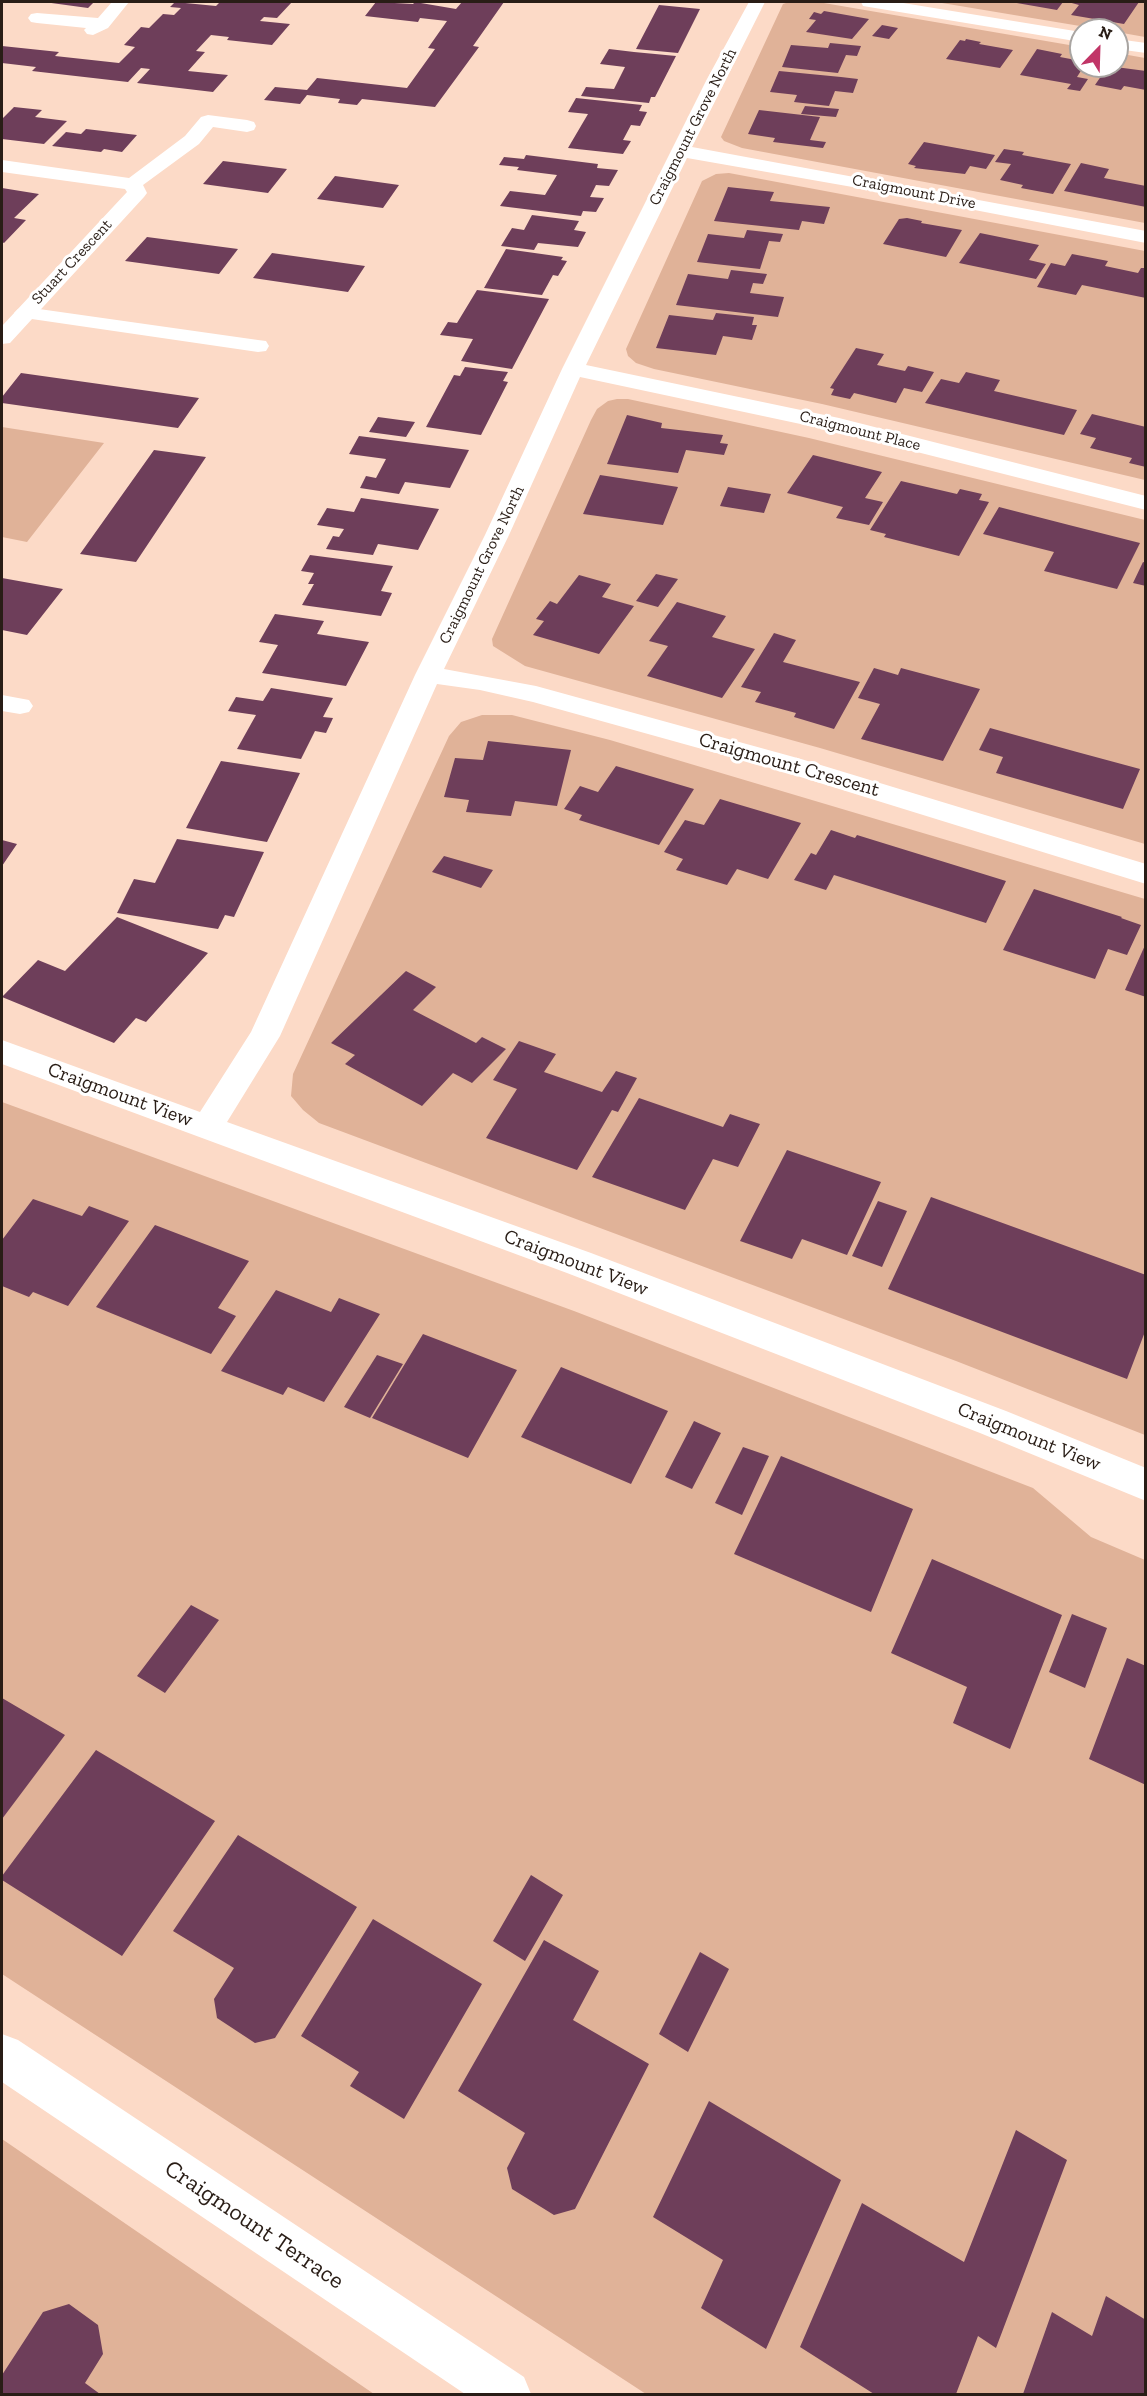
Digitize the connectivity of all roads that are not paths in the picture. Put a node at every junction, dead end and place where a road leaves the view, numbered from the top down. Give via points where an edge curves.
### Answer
1 (121, 2) edge
2 (757, 2) edge
3 (869, 2) edge
4 (37, 18) dead end
5 (1069, 36) edge
6 (1129, 46) edge
7 (1146, 48) edge
8 (247, 126) dead end
9 (682, 151) junction
10 (2, 166) edge
11 (133, 184) junction
12 (1146, 237) edge
13 (25, 313) junction
14 (2, 338) edge
15 (258, 346) dead end
16 (573, 369) junction
17 (1146, 503) edge
18 (428, 675) junction
19 (1146, 874) edge
20 (2, 1052) edge
21 (207, 1127) junction
22 (1146, 1485) edge
23 (2, 2056) edge
24 (507, 2394) edge

1 - 4 street via 98,27
2 - 9 street, Craigmount Grove North
3 - 5 street
6 - 7 street
8 - 11 street, Stuart Crescent via 208,121 185,146
9 - 12 street, Craigmount Drive
9 - 16 street, Craigmount Grove North
10 - 11 street
11 - 13 street, Stuart Crescent via 136,193
13 - 14 street, Stuart Crescent
13 - 15 street
16 - 17 street, Craigmount Place via 839,425
16 - 18 street, Craigmount Grove North
18 - 19 street, Craigmount Crescent via 536,694 614,715
18 - 21 street, Craigmount Grove North via 264,1036
20 - 21 street, Craigmount View
21 - 22 street, Craigmount View via 982,1417
23 - 24 street, Craigmount Terrace

